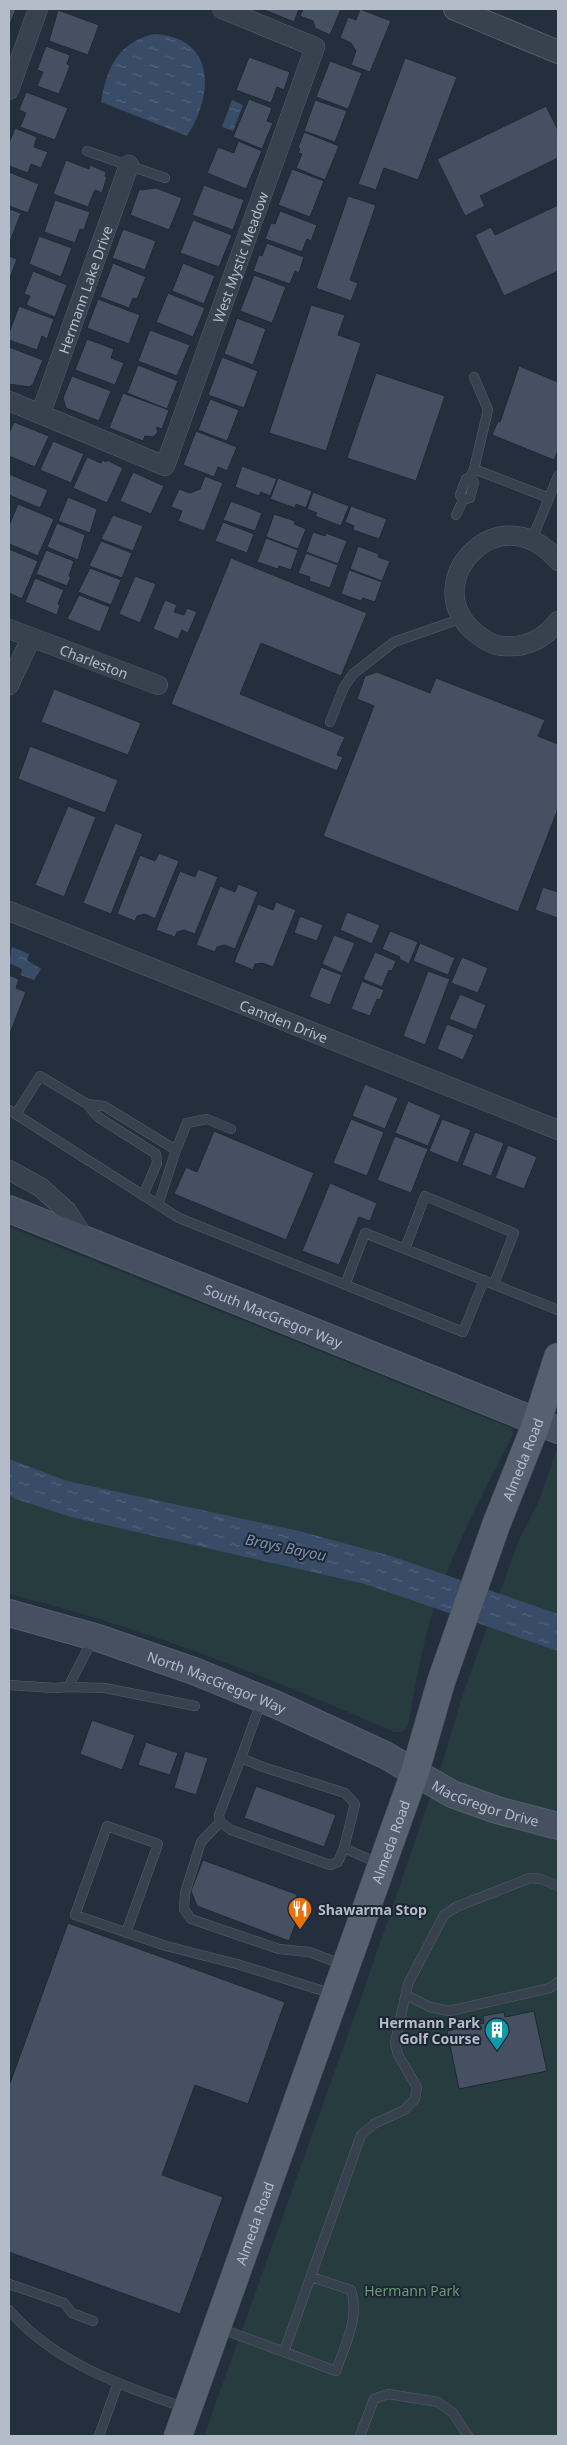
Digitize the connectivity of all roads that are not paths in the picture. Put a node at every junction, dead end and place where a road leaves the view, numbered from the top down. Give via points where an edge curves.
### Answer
1 (38, 9) edge
2 (222, 9) edge
3 (455, 9) edge
4 (558, 52) edge
5 (9, 90) edge
6 (87, 151) dead end
7 (129, 165) junction
8 (165, 178) dead end
9 (474, 377) dead end
10 (9, 401) edge
11 (41, 413) junction
12 (473, 472) junction
13 (558, 476) edge
14 (549, 498) junction
15 (456, 514) dead end
16 (532, 539) junction
17 (558, 561) edge
18 (463, 618) junction
19 (558, 621) edge
20 (9, 629) edge
21 (31, 638) junction
22 (9, 685) edge
23 (158, 685) dead end
24 (330, 722) dead end
25 (9, 911) edge
26 (87, 1104) junction
27 (12, 1112) edge
28 (231, 1129) dead end
29 (558, 1130) edge
30 (176, 1150) junction
31 (9, 1170) edge
32 (143, 1196) junction
33 (158, 1205) junction
34 (9, 1209) edge
35 (84, 1238) junction
36 (405, 1248) junction
37 (484, 1280) junction
38 (494, 1284) junction
39 (344, 1285) junction
40 (558, 1310) edge
41 (558, 1357) edge
42 (548, 1426) edge
43 (9, 1613) edge
44 (94, 1637) junction
45 (9, 1684) edge
46 (68, 1687) junction
47 (262, 1699) junction
48 (195, 1706) dead end
49 (241, 1758) junction
50 (416, 1772) junction
51 (220, 1822) junction
52 (558, 1826) edge
53 (344, 1848) junction
54 (381, 1864) junction
55 (558, 1886) edge
56 (126, 1934) junction
57 (346, 1966) junction
58 (558, 1982) edge
59 (336, 1994) junction
60 (406, 1995) junction
61 (311, 2277) junction
62 (9, 2284) edge
63 (9, 2310) edge
64 (93, 2321) dead end
65 (217, 2327) junction
66 (284, 2352) junction
67 (118, 2383) junction
68 (188, 2408) junction
69 (98, 2436) edge
70 (178, 2436) edge
71 (360, 2436) edge
72 (468, 2436) edge

1 - 5 street
2 - 11 street, West Mystic Meadow via 315,47 165,466
3 - 4 street
6 - 7 lane
7 - 8 lane
7 - 11 street, Hermann Lake Drive
9 - 12 lane via 488,410
10 - 11 street
12 - 14 lane
12 - 15 lane via 466,479 460,495 463,500
13 - 14 lane
14 - 16 lane
16 - 17 street via 548,549
16 - 18 street via 503,536 474,549 463,562 457,578 455,594
18 - 19 street via 480,638 516,647 534,642 550,632
18 - 24 lane via 394,642 353,674
20 - 21 street, Charleston
21 - 22 street
21 - 23 street, Charleston
25 - 29 street, Camden Drive
26 - 27 lane via 40,1076
26 - 30 lane via 104,1106
26 - 32 lane via 98,1117 156,1154 157,1163
27 - 32 lane
28 - 30 lane via 207,1119 186,1122
30 - 33 lane
31 - 35 street via 40,1187 67,1211
32 - 33 lane
33 - 39 lane via 179,1218
34 - 35 main road, South MacGregor Way
35 - 42 main road, South MacGregor Way
36 - 37 lane
36 - 38 lane via 425,1196 514,1233
36 - 39 lane via 366,1233
37 - 38 lane
37 - 39 lane via 463,1332
38 - 40 lane
41 - 42 main road, Almeda Road
42 - 50 main road, Almeda Road via 496,1525 440,1682
43 - 44 main road, North MacGregor Way
44 - 46 lane
44 - 47 main road, North MacGregor Way via 194,1671
45 - 46 lane via 36,1688
46 - 48 lane via 106,1688
47 - 49 lane
47 - 50 main road, North MacGregor Way
49 - 51 lane via 219,1815
49 - 53 lane via 345,1793 355,1804
50 - 52 main road, MacGregor Drive via 452,1794 524,1819
50 - 54 main road, Almeda Road
51 - 53 lane via 231,1830 330,1865 338,1862
51 - 57 lane via 200,1842 185,1893 184,1908 191,1919 279,1949 309,1952
53 - 54 lane
54 - 57 main road, Almeda Road
55 - 60 lane via 530,1878 444,1915 414,1969
56 - 56 lane via 158,1844 107,1826 75,1914
56 - 59 lane
57 - 59 main road, Almeda Road
58 - 60 lane via 550,1988 449,2011 430,2007
59 - 65 main road, Almeda Road
60 - 61 lane via 395,2043 398,2055 418,2087 416,2099 404,2110 374,2124 360,2135
61 - 66 lane
61 - 66 lane via 351,2290 355,2301 354,2320 336,2371
62 - 64 lane via 64,2303 72,2313
63 - 67 lane via 39,2338 66,2357
65 - 66 lane
65 - 68 main road, Almeda Road
67 - 68 lane
67 - 69 lane
68 - 70 main road, Almeda Road
71 - 72 lane via 374,2399 388,2394 438,2402 453,2413

